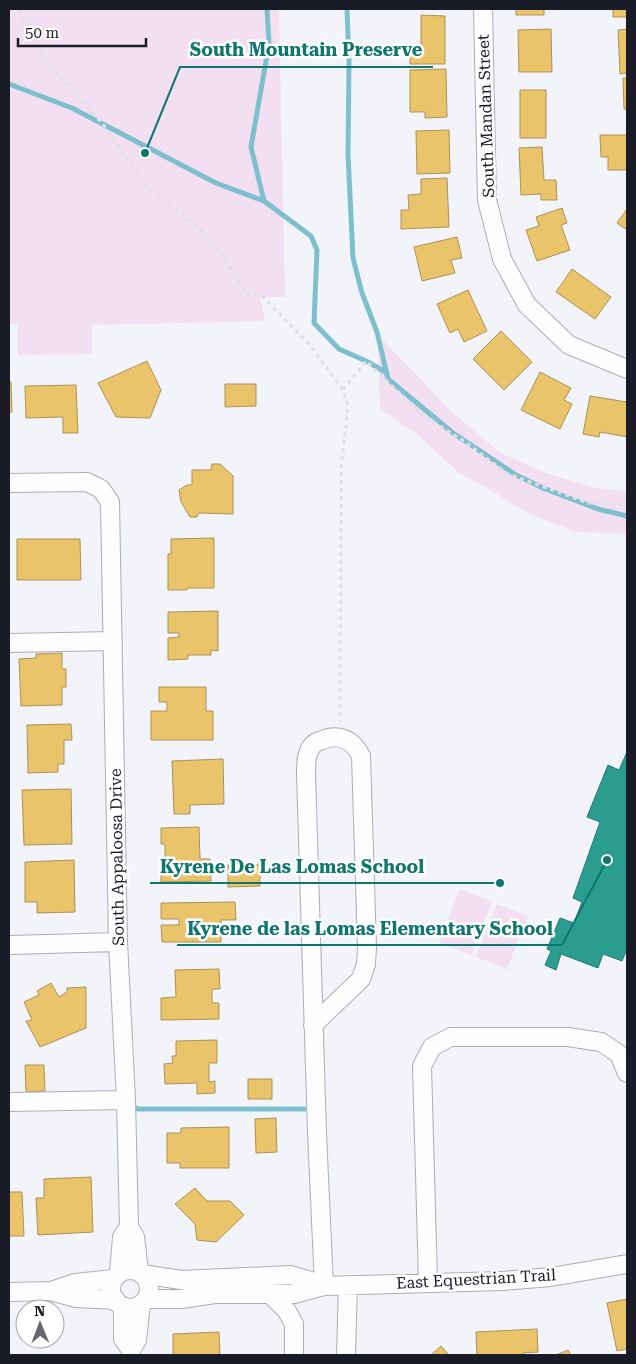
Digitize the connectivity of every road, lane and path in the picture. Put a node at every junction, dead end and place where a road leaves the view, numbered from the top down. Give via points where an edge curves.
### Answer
1 (19, 9) edge
2 (483, 9) edge
3 (627, 369) edge
4 (343, 390) junction
5 (9, 484) edge
6 (627, 505) edge
7 (113, 641) junction
8 (9, 643) edge
9 (340, 736) junction
10 (118, 942) junction
11 (9, 945) edge
12 (314, 1025) junction
13 (627, 1073) edge
14 (126, 1100) junction
15 (9, 1102) edge
16 (129, 1227) junction
17 (627, 1264) edge
18 (141, 1273) junction
19 (117, 1276) junction
20 (428, 1283) junction
21 (348, 1285) junction
22 (324, 1286) junction
23 (52, 1291) junction
24 (9, 1292) edge
25 (271, 1295) junction
26 (143, 1302) junction
27 (119, 1303) junction
28 (131, 1353) edge
29 (294, 1355) edge
30 (346, 1355) edge

1 - 4 path via 46,62 102,123 146,185 211,238 247,294 262,295 309,344
2 - 3 street, South Mandan Street via 487,200 502,259 527,305 569,345
4 - 6 path via 366,361 424,416 464,440 508,474 588,503
4 - 9 path via 348,406 341,470
5 - 7 street, South Appaloosa Drive via 87,482 101,489 110,502
7 - 8 street
7 - 10 street, South Appaloosa Drive
9 - 12 street via 314,743 306,758
9 - 12 street via 357,748 361,756 366,964 361,979
10 - 11 street
10 - 14 street, South Appaloosa Drive
12 - 22 street
13 - 20 street via 619,1054 601,1042 568,1037 450,1037 432,1047 422,1066
14 - 15 street
14 - 16 street, South Appaloosa Drive
16 - 18 street, South Appaloosa Drive via 135,1237
16 - 19 street, South Appaloosa Drive via 122,1237
17 - 20 street, East Equestrian Trail via 552,1277
18 - 19 street via 129,1270
18 - 22 street, East Equestrian Trail via 181,1280 291,1275
18 - 26 street via 149,1289
19 - 23 street via 75,1283
19 - 27 street via 112,1290
20 - 21 street, East Equestrian Trail
21 - 22 street, East Equestrian Trail
21 - 30 street
22 - 25 street, East Equestrian Trail via 294,1294
23 - 24 street
23 - 27 street via 76,1298
25 - 26 street, East Equestrian Trail via 215,1294
25 - 29 street via 287,1311 294,1324
26 - 27 street via 135,1307
26 - 28 street via 137,1340
27 - 28 street via 123,1339

